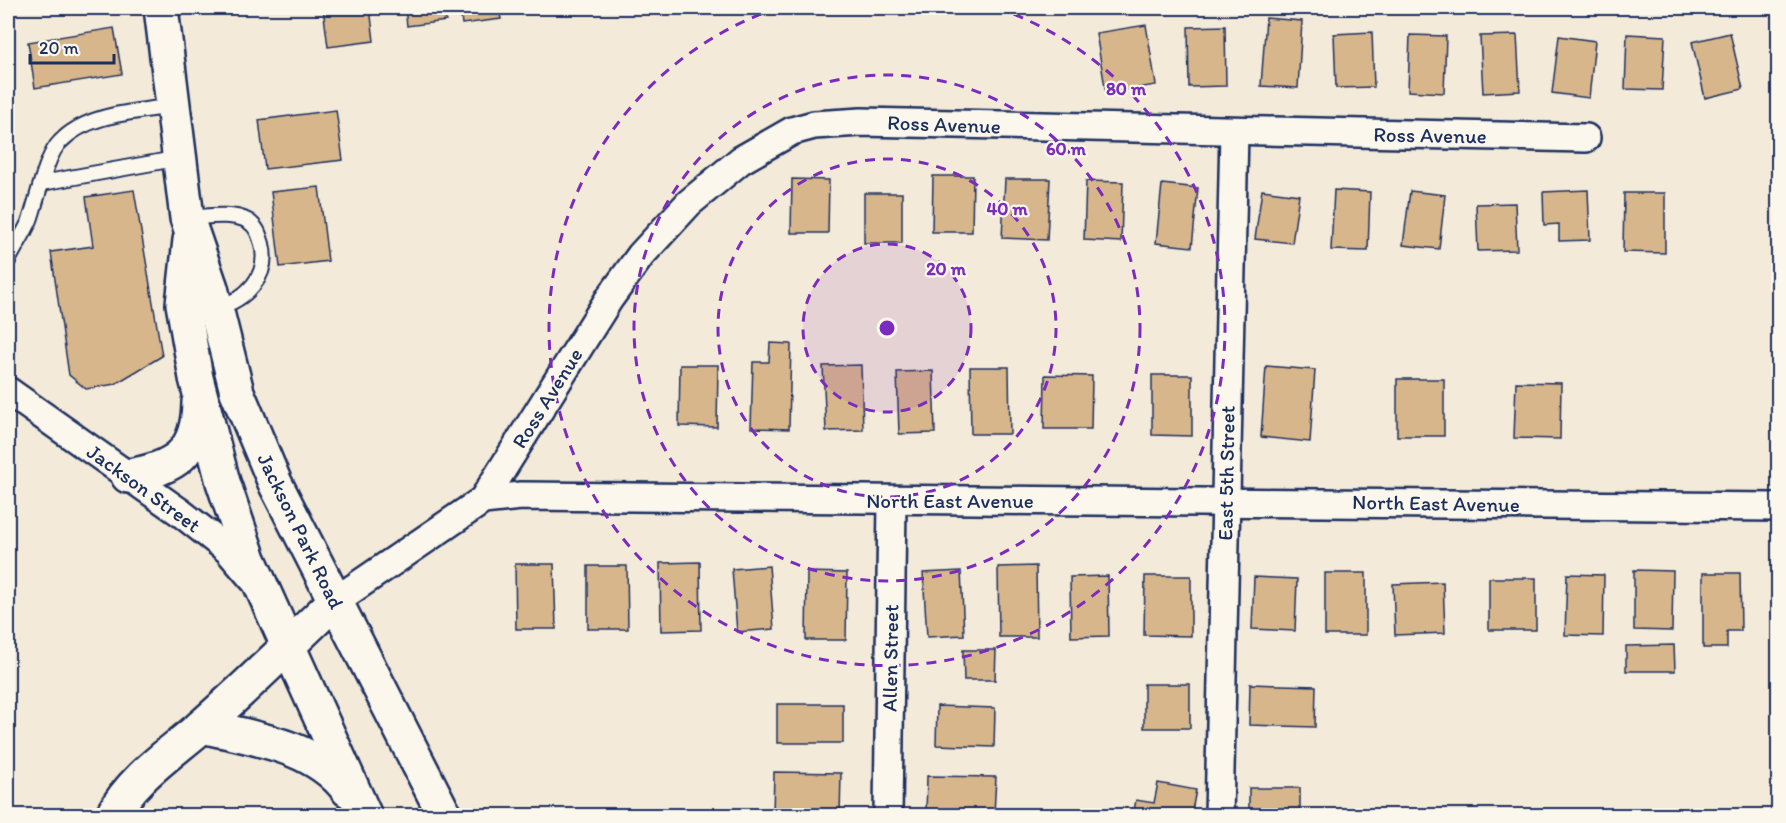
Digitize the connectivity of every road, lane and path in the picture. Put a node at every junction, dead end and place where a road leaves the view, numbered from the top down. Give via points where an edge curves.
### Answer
1 (162, 8) edge
2 (173, 106) junction
3 (1234, 131) junction
4 (1586, 138) dead end
5 (180, 158) junction
6 (42, 183) junction
7 (189, 225) junction
8 (8, 261) edge
9 (216, 308) junction
10 (8, 391) edge
11 (199, 392) junction
12 (128, 476) junction
13 (483, 500) junction
14 (892, 500) junction
15 (1226, 501) junction
16 (1779, 507) edge
17 (267, 599) junction
18 (335, 601) junction
19 (288, 646) junction
20 (202, 726) junction
21 (364, 814) edge
22 (112, 816) edge
23 (446, 816) edge
24 (888, 816) edge
25 (1219, 816) edge

1 - 2 main road, Jackson Park Road
2 - 5 main road, Jackson Park Road
2 - 6 lane via 88,124 59,142
3 - 4 street, Ross Avenue
3 - 13 street, Ross Avenue via 861,122 814,125 792,131 741,160 689,202 641,255 609,299
3 - 15 street, East 5th Street
5 - 6 lane
5 - 7 main road, Jackson Park Road
6 - 8 lane via 29,222
7 - 9 main road, Jackson Park Road
7 - 9 lane via 224,216 246,220 258,229 264,253 262,272 248,292
7 - 11 main road, Jackson Park Road via 183,304
9 - 18 main road, Jackson Park Road via 245,414
10 - 12 street, Jackson Street
11 - 12 main road via 198,429 183,454 168,466
11 - 17 main road, Jackson Park Road via 234,519
12 - 17 street, Jackson Street via 228,550
13 - 14 street, North East Avenue via 521,496
13 - 18 street, North East Avenue
14 - 15 street, North East Avenue
14 - 24 street, Allen Street
15 - 16 street, North East Avenue
15 - 25 street, East 5th Street
17 - 19 main road, Jackson Park Road
18 - 19 main road, North East Avenue
18 - 23 main road, Jackson Park Road
19 - 20 main road, North East Avenue
19 - 21 main road, Jackson Park Road
20 - 21 main road via 279,745 326,767 344,784
20 - 22 main road, North East Avenue via 161,758 121,800

